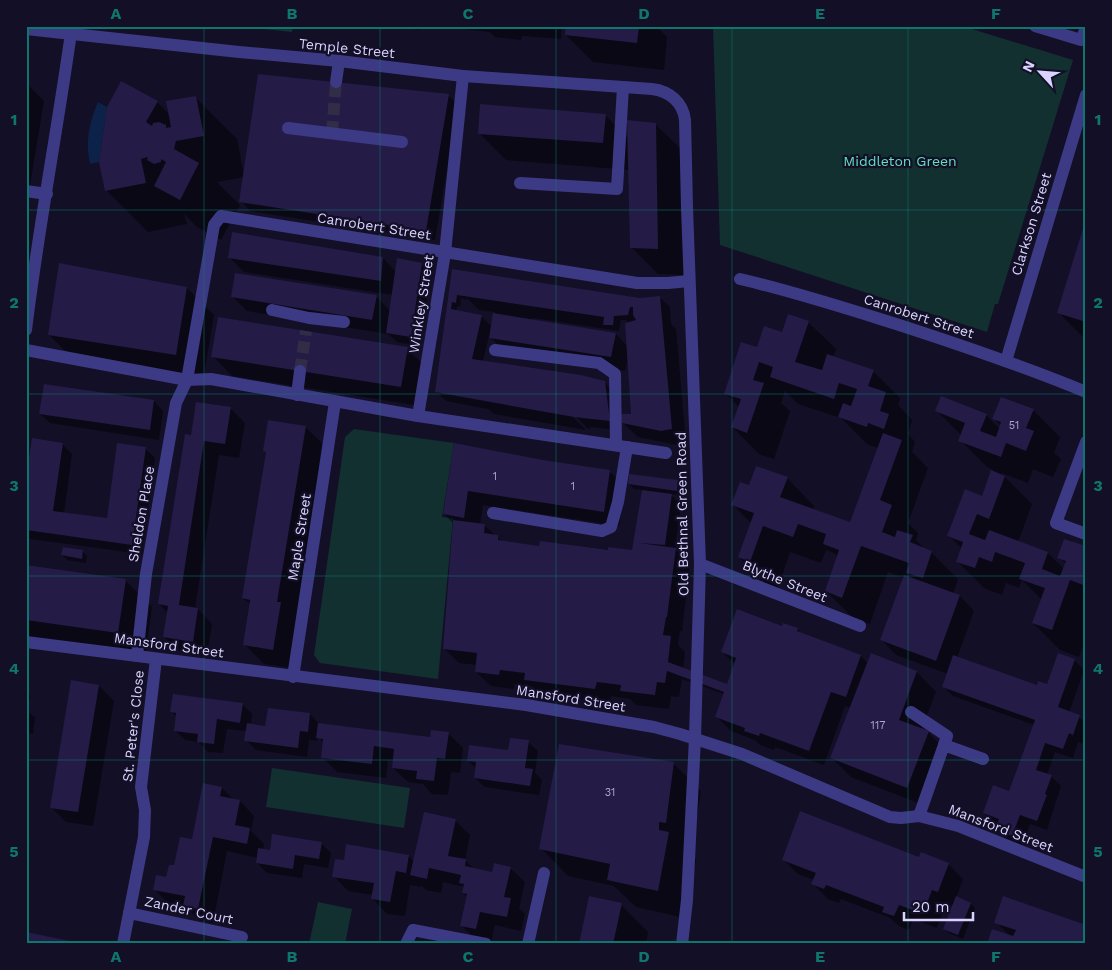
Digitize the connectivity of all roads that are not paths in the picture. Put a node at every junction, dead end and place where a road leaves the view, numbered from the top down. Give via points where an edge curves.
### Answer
1 (1035, 26) edge
2 (1086, 28) edge
3 (26, 29) edge
4 (71, 33) junction
5 (339, 61) junction
6 (463, 76) junction
7 (336, 82) tunnel mouth
8 (623, 87) junction
9 (666, 91) joint
10 (1086, 95) edge
11 (288, 128) dead end
12 (402, 142) dead end
13 (520, 183) dead end
14 (26, 191) edge
15 (47, 194) junction
16 (445, 253) junction
17 (740, 279) dead end
18 (689, 281) junction
19 (272, 310) dead end
20 (309, 318) junction
21 (344, 322) dead end
22 (26, 330) edge
23 (306, 331) tunnel mouth
24 (26, 350) edge
25 (495, 350) dead end
26 (1006, 362) junction
27 (300, 371) tunnel mouth
28 (187, 380) junction
29 (1086, 392) edge
30 (297, 395) junction
31 (335, 402) junction
32 (418, 416) junction
33 (1086, 442) edge
34 (622, 446) junction
35 (666, 453) dead end
36 (493, 513) dead end
37 (1086, 534) edge
38 (700, 564) junction
39 (860, 626) dead end
40 (26, 642) edge
41 (137, 656) junction
42 (156, 659) junction
43 (293, 677) junction
44 (911, 712) dead end
45 (695, 738) junction
46 (944, 745) junction
47 (982, 759) dead end
48 (919, 816) junction
49 (544, 873) dead end
50 (1086, 877) edge
51 (129, 913) junction
52 (242, 937) dead end
53 (123, 944) edge
54 (406, 944) edge
55 (486, 944) edge
56 (528, 944) edge
57 (682, 944) edge

1 - 2 street via 1081,40
3 - 4 street, Temple Street
4 - 5 street, Temple Street
4 - 15 street
5 - 6 street, Temple Street
5 - 7 street
6 - 8 street, Temple Street
6 - 16 street, Winkley Street
8 - 9 street, Temple Street
8 - 13 street via 617,188
9 - 18 street, Old Bethnal Green Road via 677,102 685,120
10 - 26 street, Clarkson Street
11 - 12 street
14 - 15 street
15 - 22 street
16 - 18 street, Canrobert Street via 637,283
16 - 28 street, Canrobert Street via 221,216 214,225
16 - 32 street, Winkley Street
17 - 26 street, Canrobert Street via 831,303
18 - 38 street, Old Bethnal Green Road
19 - 20 street
20 - 21 street
20 - 23 street
24 - 28 street
25 - 34 street via 599,362 609,368 615,374
26 - 29 street, Canrobert Street
27 - 30 street
28 - 30 street via 211,379
28 - 41 street, Sheldon Place via 176,403 146,574
30 - 31 street
31 - 32 street
31 - 43 street, Maple Street
32 - 34 street
33 - 37 street via 1056,523
34 - 35 street
34 - 36 street via 618,502 610,527 602,531
38 - 39 street, Blythe Street
38 - 45 street, Old Bethnal Green Road
40 - 41 street, Mansford Street
41 - 42 street, Mansford Street
42 - 43 street, Mansford Street
42 - 51 street, St. Peter's Close via 141,787 145,810 144,837
43 - 45 street, Mansford Street via 526,705 654,727
44 - 46 street via 947,736
45 - 48 street, Mansford Street via 742,754 890,817
45 - 57 street, Old Bethnal Green Road
46 - 47 street
46 - 48 street
48 - 50 street, Mansford Street via 958,826
49 - 56 street
51 - 52 street, Zander Court
51 - 53 street, St. Peter's Close
54 - 55 street via 413,930

